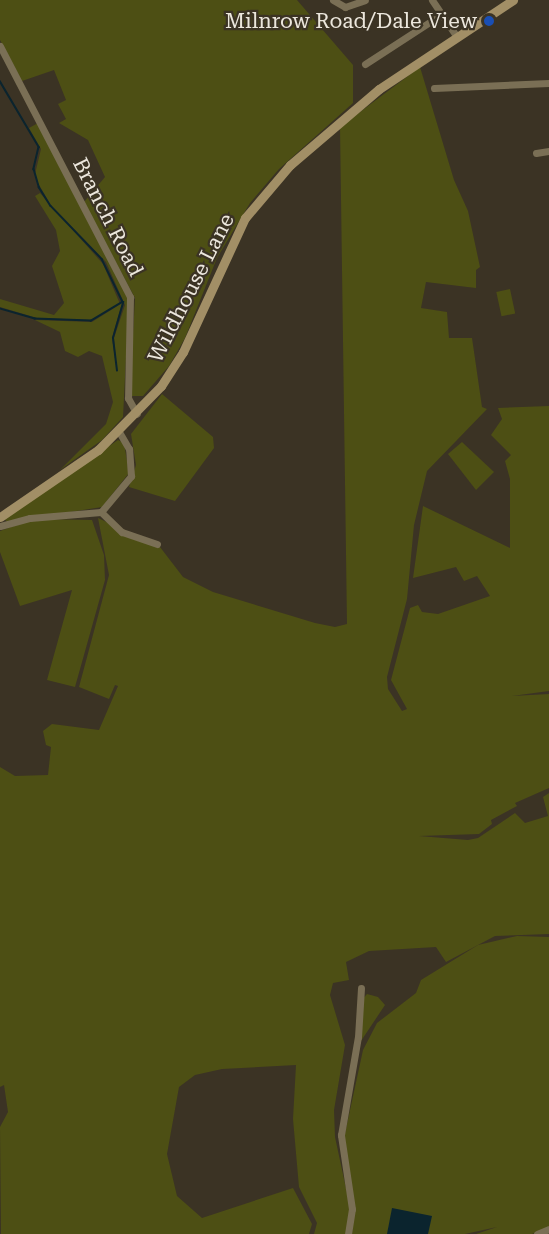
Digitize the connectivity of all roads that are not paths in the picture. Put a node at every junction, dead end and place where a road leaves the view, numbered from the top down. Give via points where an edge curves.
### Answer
1 (333, 0) edge
2 (365, 0) edge
3 (432, 0) edge
4 (513, 0) edge
5 (442, 14) junction
6 (457, 37) junction
7 (0, 46) edge
8 (365, 64) dead end
9 (549, 83) edge
10 (434, 88) dead end
11 (549, 151) edge
12 (536, 153) dead end
13 (137, 414) junction
14 (119, 432) junction
15 (101, 512) junction
16 (0, 517) edge
17 (0, 526) edge
18 (157, 544) dead end
19 (361, 988) dead end
20 (549, 1229) edge
21 (348, 1234) edge
22 (537, 1234) edge

1 - 2 street via 345,7
3 - 5 street
4 - 6 main road, Wildhouse Lane
5 - 6 street
5 - 8 street
6 - 13 main road, Wildhouse Lane via 379,89 290,165 251,210 223,258 183,352
7 - 13 street, Branch Road via 130,297 128,398
9 - 10 street
11 - 12 street
13 - 14 main road, Wildhouse Lane
14 - 15 street via 129,449 131,476
14 - 16 main road, Wildhouse Lane
15 - 17 street via 30,518
15 - 18 street via 122,532
19 - 21 street via 358,1037 341,1135 352,1209
20 - 22 street

